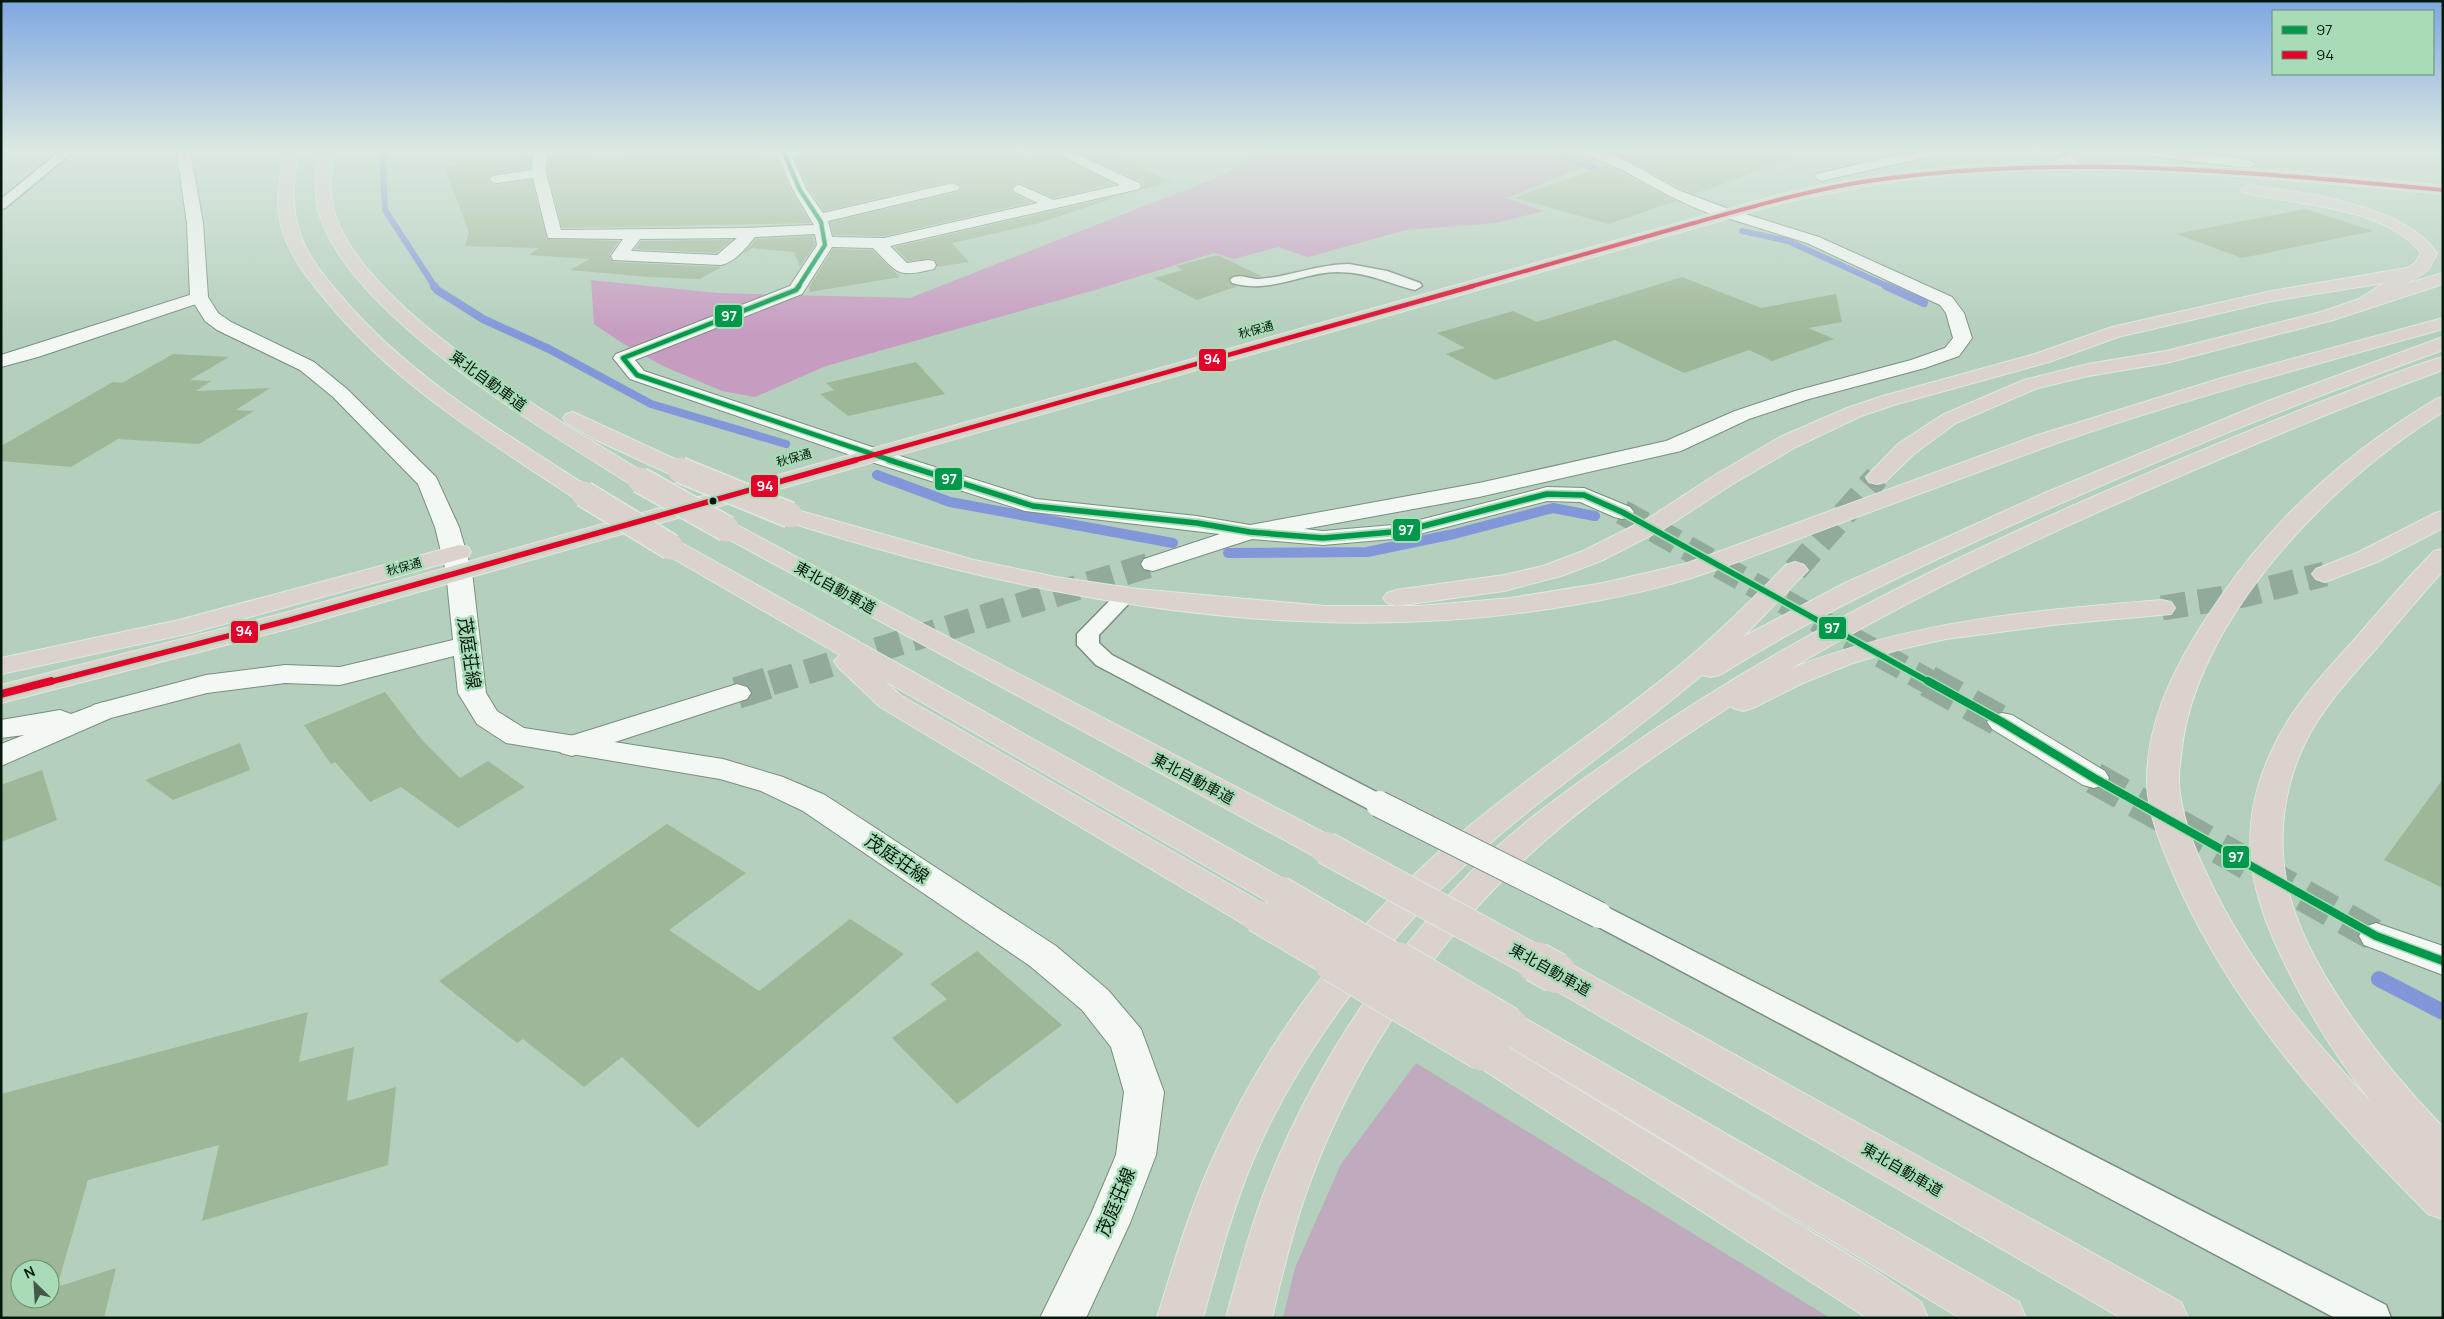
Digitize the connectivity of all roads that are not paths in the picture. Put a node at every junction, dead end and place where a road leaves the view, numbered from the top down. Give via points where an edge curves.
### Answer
1 (193, 211) edge
2 (286, 211) edge
3 (327, 211) edge
4 (548, 211) edge
5 (811, 211) edge
6 (881, 211) edge
7 (1030, 211) edge
8 (1685, 211) edge
9 (1720, 211) edge
10 (1741, 211) edge
11 (2348, 211) edge
12 (942, 212) dead end
13 (1729, 214) junction
14 (618, 218) dead end
15 (967, 226) junction
16 (822, 230) junction
17 (750, 233) junction
18 (635, 234) junction
19 (612, 235) junction
20 (878, 243) junction
21 (928, 265) dead end
22 (2413, 272) junction
23 (2443, 278) edge
24 (1237, 280) dead end
25 (2392, 284) junction
26 (1415, 286) junction
27 (2323, 287) junction
28 (199, 296) junction
29 (2366, 303) junction
30 (2443, 323) edge
31 (416, 326) junction
32 (2112, 333) junction
33 (2443, 343) edge
34 (2166, 357) junction
35 (1, 360) edge
36 (2077, 360) junction
37 (2443, 363) edge
38 (1970, 378) junction
39 (2031, 384) junction
40 (2443, 403) edge
41 (842, 444) junction
42 (872, 455) junction
43 (1877, 476) tunnel mouth
44 (1622, 512) tunnel mouth
45 (2443, 518) edge
46 (1250, 532) junction
47 (2443, 556) edge
48 (456, 563) junction
49 (1153, 564) tunnel mouth
50 (1796, 570) tunnel mouth
51 (2325, 574) tunnel mouth
52 (1126, 596) junction
53 (1199, 604) junction
54 (2162, 608) tunnel mouth
55 (467, 645) junction
56 (1, 666) edge
57 (737, 693) tunnel mouth
58 (1, 694) edge
59 (103, 711) junction
60 (2002, 722) tunnel mouth
61 (1, 729) edge
62 (572, 746) junction
63 (1584, 754) junction
64 (1, 756) edge
65 (2094, 778) tunnel mouth
66 (1544, 826) junction
67 (2376, 936) tunnel mouth
68 (2443, 961) edge
69 (1496, 1039) junction
70 (2443, 1155) edge
71 (2443, 1200) edge
72 (1064, 1318) edge
73 (1180, 1318) edge
74 (1249, 1318) edge
75 (1905, 1318) edge
76 (2003, 1318) edge
77 (2164, 1318) edge
78 (2373, 1318) edge

1 - 28 street
2 - 69 highway, bridge via 291,233 308,267 334,301 424,385 584,494 817,632 890,701 1268,904
3 - 31 highway, 東北自動車道 via 332,226 351,258 376,290
4 - 19 street via 554,235
5 - 16 street
6 - 16 street
7 - 15 street
8 - 26 highway, 秋保通
9 - 13 street
10 - 13 highway, 秋保通
11 - 22 highway via 2389,223 2419,239 2429,254
12 - 15 street
13 - 42 highway, 秋保通
13 - 46 street via 1813,240 1946,301 1955,313 1963,338 1952,352 1802,394 1742,415 1673,446 1479,490
14 - 19 street
15 - 20 street
16 - 17 street
16 - 20 street
16 - 41 street via 825,245 796,290 623,358 637,375
17 - 18 street
17 - 18 street via 721,260 619,256
18 - 19 street
20 - 21 street via 903,269
22 - 25 highway
22 - 27 highway
23 - 25 highway
23 - 29 highway
24 - 26 lane via 1256,284 1311,272 1350,268 1372,270
25 - 27 highway
25 - 29 highway
25 - 36 highway via 2309,310 2148,349
26 - 41 highway, 秋保通
27 - 32 highway
28 - 35 street via 31,353
28 - 48 street, 茂庭荘線 via 211,317 307,366 363,414 428,482 447,527
29 - 34 highway
30 - 53 highway via 2138,410 1956,472 1746,552 1641,584 1528,605 1415,614 1325,614
31 - 52 highway, bridge via 604,435 680,470 790,514 870,541 948,561 1035,581
31 - 77 highway, 東北自動車道, bridge via 476,374 640,480 880,613 1556,973
32 - 36 highway
32 - 38 highway via 2042,358
33 - 63 highway via 2165,449 1883,574 1730,656
34 - 36 highway
34 - 39 highway via 2088,370
36 - 38 highway
36 - 39 highway
37 - 66 highway via 2185,465 1966,563 1892,600 1810,643 1682,723
38 - 53 highway via 1890,400 1819,427 1753,462 1626,540 1552,571 1486,586 1384,599
39 - 43 highway via 1949,420 1906,448
40 - 71 highway via 2419,416 2363,457 2311,503 2265,554 2220,614 2185,682 2169,730 2163,786 2175,837 2201,904 2239,968 2290,1037 2358,1118
41 - 42 street
41 - 48 highway, 秋保通 via 533,531
42 - 46 street via 1033,506 1197,523
42 - 48 highway, 秋保通
44 - 46 street via 1584,495 1547,494 1404,531 1323,538
45 - 51 highway via 2368,557
46 - 49 street
47 - 70 highway via 2305,717 2284,756 2271,794 2266,838 2270,884 2287,933 2314,988 2357,1054 2402,1112
48 - 55 street, 茂庭荘線
48 - 56 highway, 秋保通
48 - 58 highway, 秋保通 via 199,645
50 - 63 highway via 1692,669
52 - 53 highway
52 - 78 lane, bridge via 1088,634 1088,645 1104,660
54 - 66 highway via 1993,622 1934,632 1845,658 1761,693 1706,722 1629,768
55 - 59 street via 340,676 285,674 206,684
55 - 62 street, 茂庭荘線 via 472,693 487,717 516,736
57 - 62 street
59 - 61 street
59 - 64 street
60 - 65 street
62 - 72 street, 茂庭荘線 via 723,769 772,784 814,804 1043,956 1095,1000 1128,1040 1144,1092 1136,1155
63 - 73 highway via 1517,804 1451,860 1388,924 1333,992 1287,1061 1244,1135 1209,1219
66 - 74 highway via 1483,880 1429,941 1369,1023 1326,1097 1289,1180 1258,1272
67 - 68 street
69 - 75 highway
69 - 76 highway

